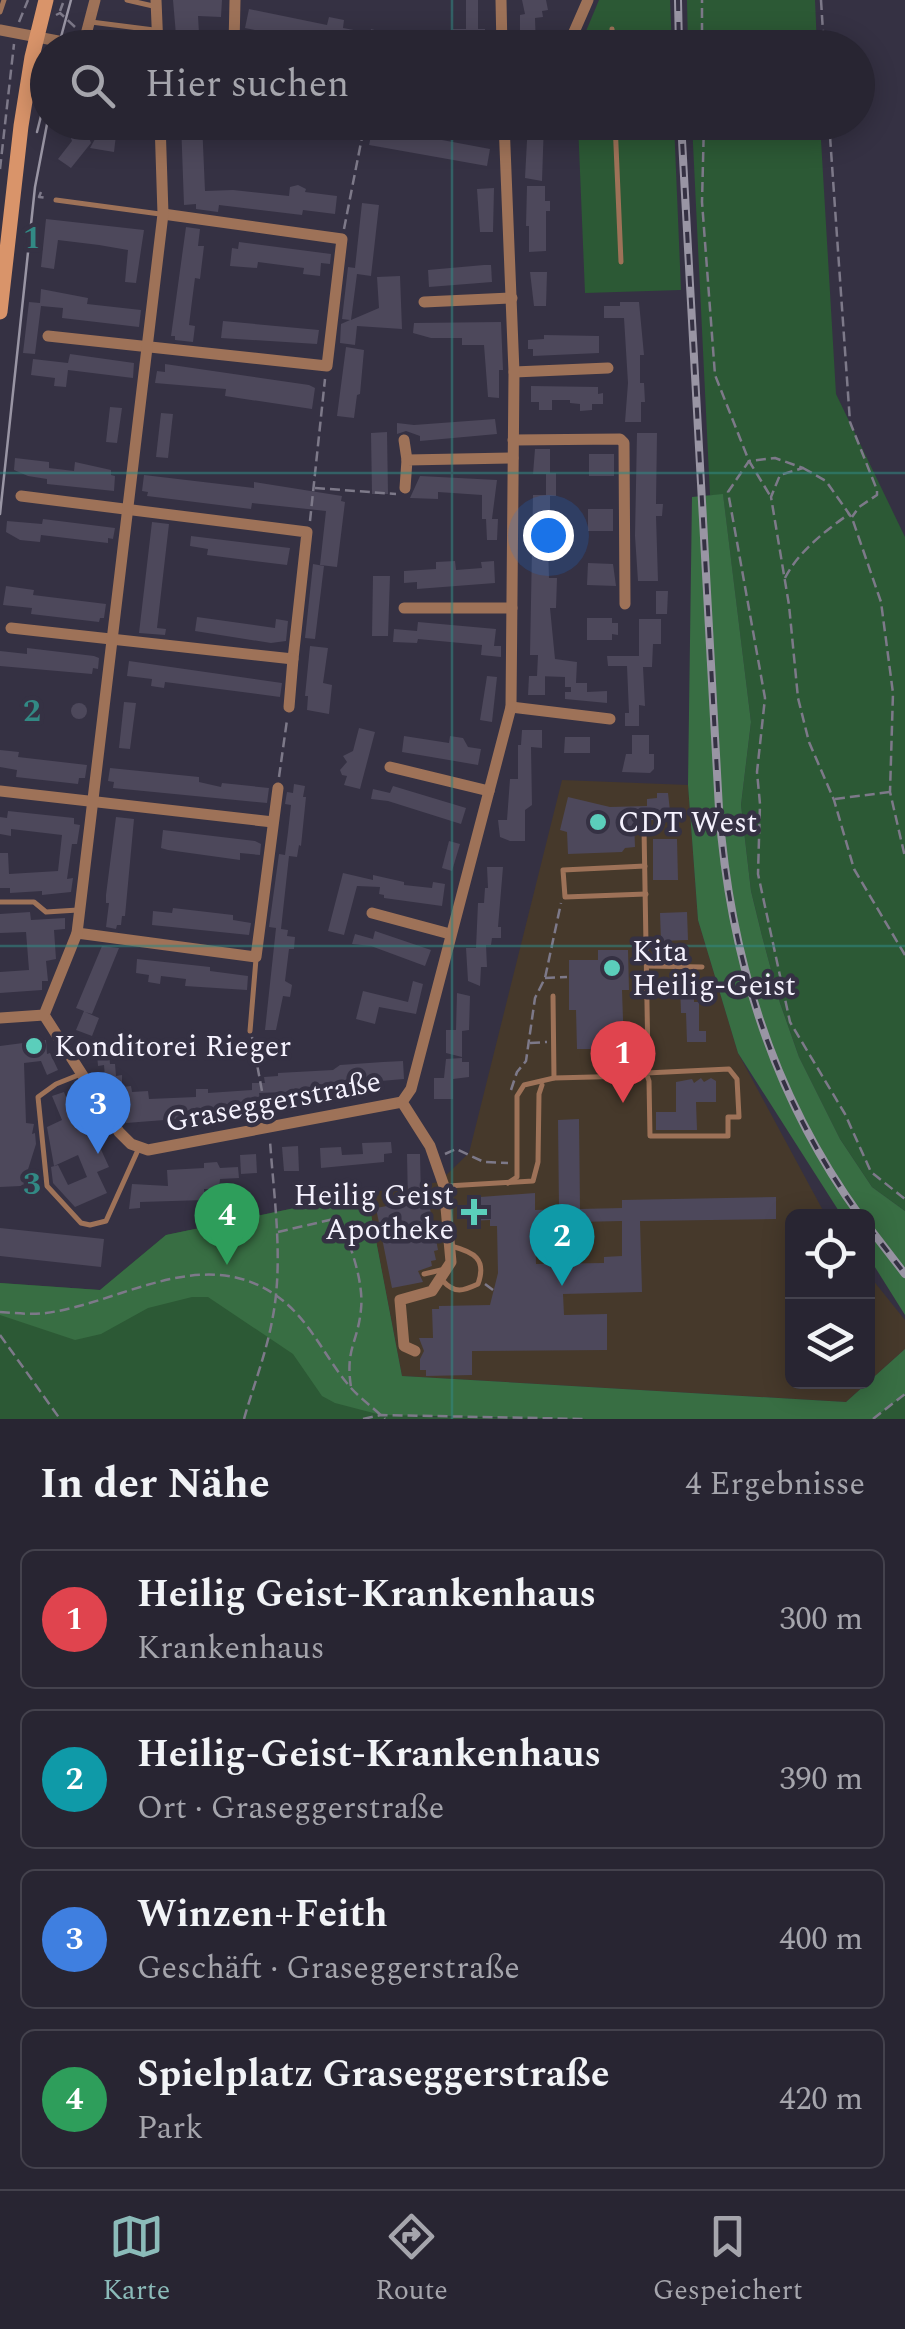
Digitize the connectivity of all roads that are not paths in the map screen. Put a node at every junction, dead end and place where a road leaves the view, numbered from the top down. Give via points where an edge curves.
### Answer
1 (4, 0) edge
2 (95, 0) edge
3 (126, 0) edge
4 (235, 0) edge
5 (500, 0) edge
6 (588, 0) edge
7 (156, 3) edge
8 (53, 7) edge
9 (0, 12) edge
10 (89, 24) junction
11 (0, 30) edge
12 (40, 30) edge
13 (88, 30) edge
14 (147, 30) edge
15 (157, 30) edge
16 (234, 30) edge
17 (501, 30) edge
18 (575, 30) edge
19 (30, 36) edge
20 (30, 73) edge
21 (161, 140) edge
22 (505, 140) edge
23 (617, 140) edge
24 (56, 200) road end
25 (163, 214) junction
26 (621, 262) dead end
27 (512, 298) junction
28 (424, 302) dead end
29 (0, 312) edge
30 (48, 336) dead end
31 (148, 348) junction
32 (608, 368) dead end
33 (514, 372) junction
34 (404, 440) dead end
35 (512, 440) junction
36 (512, 458) junction
37 (406, 460) junction
38 (405, 488) road end
39 (21, 496) dead end
40 (129, 508) junction
41 (624, 604) dead end
42 (404, 608) dead end
43 (512, 608) junction
44 (11, 628) dead end
45 (112, 640) junction
46 (293, 658) junction
47 (511, 707) junction
48 (289, 708) road end
49 (610, 718) dead end
50 (390, 767) dead end
51 (278, 788) road end
52 (0, 791) edge
53 (489, 791) junction
54 (94, 802) junction
55 (273, 822) junction
56 (644, 828) dead end
57 (645, 866) junction
58 (646, 894) junction
59 (0, 902) edge
60 (80, 909) junction
61 (372, 913) dead end
62 (78, 932) junction
63 (450, 934) junction
64 (256, 957) junction
65 (647, 966) junction
66 (702, 966) dead end
67 (553, 996) dead end
68 (44, 1015) junction
69 (0, 1018) edge
70 (250, 1031) road end
71 (645, 1070) junction
72 (81, 1074) junction
73 (554, 1078) junction
74 (542, 1083) junction
75 (402, 1102) junction
76 (139, 1147) junction
77 (508, 1183) junction
78 (444, 1186) junction
79 (451, 1246) junction
80 (448, 1267) junction
81 (424, 1274) dead end
82 (441, 1278) junction
83 (416, 1351) dead end

1 - 9 lane
2 - 10 street
3 - 7 lane
4 - 16 street
5 - 17 street
6 - 18 street
7 - 15 street
8 - 12 street
10 - 13 street
10 - 14 lane
11 - 19 street
20 - 29 street
21 - 25 street
22 - 27 street, Graseggerstraße
23 - 26 lane
24 - 25 lane
25 - 31 street
25 - 31 street via 342,239 327,366
27 - 28 street
27 - 33 street, Graseggerstraße
30 - 31 street
31 - 40 street
32 - 33 street
33 - 35 street, Graseggerstraße
34 - 37 street
35 - 36 street, Graseggerstraße
35 - 41 street via 624,443
36 - 37 street
36 - 43 street, Graseggerstraße
37 - 38 street
39 - 40 street
40 - 45 street
40 - 46 street via 307,532
42 - 43 street
43 - 47 street, Graseggerstraße
44 - 45 street
45 - 46 street
45 - 54 street
46 - 48 street
47 - 49 street
47 - 53 street, Graseggerstraße
50 - 53 street
51 - 55 street
52 - 54 street
53 - 63 street, Graseggerstraße
54 - 55 street
54 - 60 street
55 - 64 street
56 - 57 lane
57 - 58 lane
57 - 58 lane via 563,870 565,897
58 - 65 lane
59 - 60 lane via 34,902 46,912
60 - 62 street
61 - 63 street
62 - 64 street
62 - 68 street
63 - 75 street, Graseggerstraße via 412,1089
64 - 70 lane
65 - 66 lane
65 - 71 lane
67 - 73 lane
68 - 69 street
68 - 72 street, Graseggerstraße
71 - 71 lane via 650,1136 728,1136 728,1117 738,1117 736,1079 728,1069
71 - 73 lane
72 - 76 street, Graseggerstraße via 119,1132
72 - 76 lane via 38,1097 48,1186 81,1223 106,1221
73 - 74 lane
74 - 77 lane via 524,1085 517,1096 517,1177
74 - 77 lane via 533,1181
75 - 76 street, Graseggerstraße via 269,1130
75 - 78 street, Graseggerstraße via 441,1155
77 - 78 lane
78 - 79 street, Graseggerstraße
79 - 80 street, Graseggerstraße
79 - 82 lane via 470,1250 483,1271 478,1284 462,1292
80 - 81 lane
80 - 82 street, Graseggerstraße
82 - 83 street, Graseggerstraße via 432,1291 400,1300 404,1346

